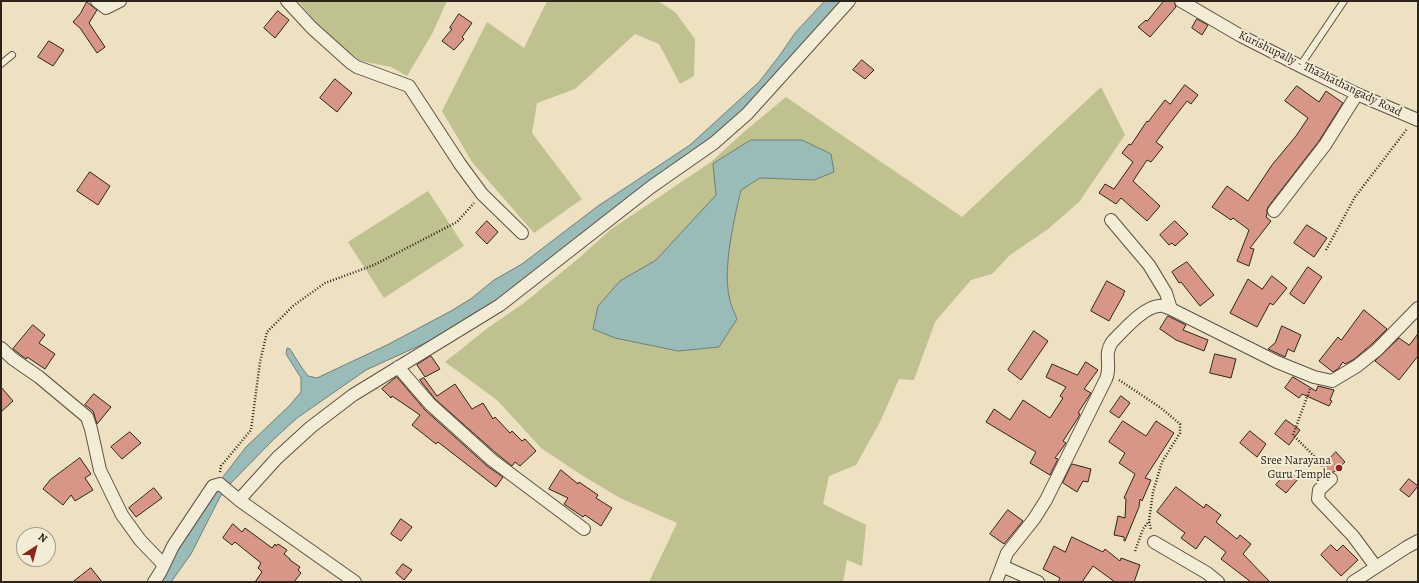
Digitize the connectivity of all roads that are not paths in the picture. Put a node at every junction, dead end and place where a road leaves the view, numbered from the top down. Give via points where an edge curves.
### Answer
1 (97, 1) edge
2 (120, 1) edge
3 (287, 1) edge
4 (849, 1) edge
5 (1181, 1) edge
6 (1344, 1) edge
7 (12, 55) dead end
8 (1, 64) edge
9 (1300, 66) junction
10 (1357, 94) junction
11 (1416, 119) edge
12 (1274, 211) dead end
13 (1111, 220) dead end
14 (522, 233) dead end
15 (1418, 308) edge
16 (1171, 309) junction
17 (1, 348) edge
18 (398, 367) junction
19 (1331, 478) road end
20 (235, 496) junction
21 (584, 529) dead end
22 (1418, 541) edge
23 (1154, 542) dead end
24 (164, 565) junction
25 (1002, 566) junction
26 (1376, 567) junction
27 (154, 582) edge
28 (355, 582) edge
29 (996, 582) edge
30 (1038, 582) edge
31 (1218, 582) edge
32 (1353, 582) edge

1 - 2 street via 106,8
3 - 14 street via 351,63 409,86 482,194
4 - 18 street via 747,114 714,143 651,188 500,305
5 - 9 street, Kurishupally - Thazhathangady Road
6 - 9 lane
7 - 8 lane
9 - 10 street, Kurishupally - Thazhathangady Road
10 - 11 street, Kurishupally - Thazhathangady Road
10 - 12 street via 1325,145
13 - 16 street via 1148,265 1166,293
15 - 16 street via 1377,350 1332,381 1314,377 1277,362
16 - 25 street via 1161,305 1143,313 1108,347 1109,373 1046,500 1008,553
17 - 24 street via 87,417 100,470 122,514 140,540
18 - 20 street via 353,395 311,427
18 - 21 street via 430,404 492,460
19 - 26 street via 1319,490 1318,499 1353,536
20 - 24 street via 218,484 213,486 177,540
20 - 28 street
22 - 26 street
23 - 31 street
24 - 27 street
25 - 29 street
25 - 30 street
26 - 32 street

